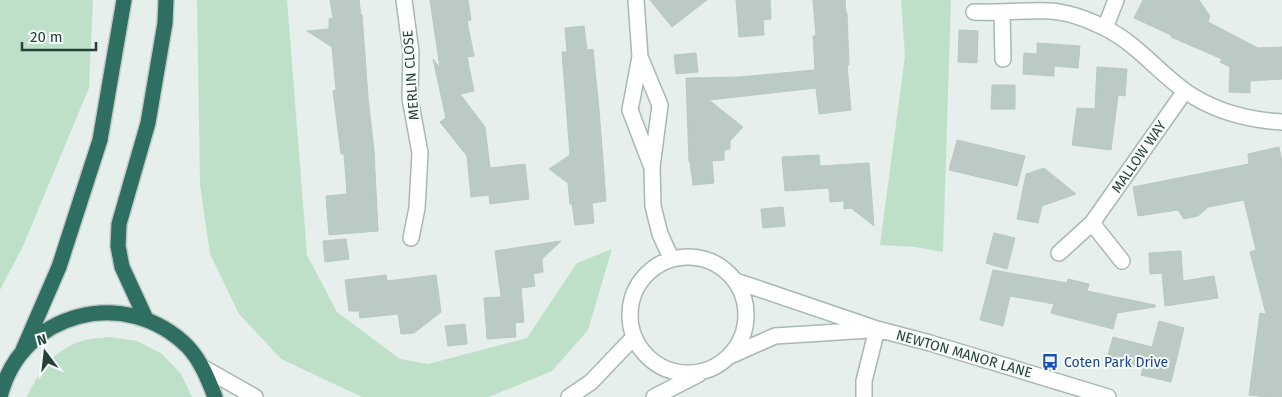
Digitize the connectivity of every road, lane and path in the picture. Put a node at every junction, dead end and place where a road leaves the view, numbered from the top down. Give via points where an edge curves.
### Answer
1 (124, 0) edge
2 (166, 0) edge
3 (404, 0) edge
4 (636, 0) edge
5 (1116, 0) edge
6 (974, 12) dead end
7 (1002, 13) junction
8 (1105, 28) junction
9 (640, 57) junction
10 (1002, 59) dead end
11 (1185, 91) junction
12 (1282, 122) edge
13 (652, 167) junction
14 (1092, 223) junction
15 (411, 238) dead end
16 (1059, 253) dead end
17 (671, 258) junction
18 (1122, 261) dead end
19 (736, 281) junction
20 (146, 319) junction
21 (877, 329) junction
22 (634, 337) junction
23 (23, 350) junction
24 (730, 356) junction
25 (204, 368) junction
26 (710, 369) junction
27 (1, 388) edge
28 (215, 397) edge
29 (255, 397) edge
30 (569, 397) edge
31 (654, 397) edge
32 (864, 397) edge
33 (1108, 397) edge

1 - 23 highway via 100,140 59,267
2 - 20 highway via 148,123 119,224 118,246 122,267
3 - 15 street, MERLIN CLOSE via 411,52 410,98 420,153 417,208
4 - 9 street
5 - 8 street
6 - 7 street
7 - 8 street via 1051,11
7 - 10 street
8 - 11 street via 1129,42
9 - 13 street via 660,105
9 - 13 street via 630,110
11 - 12 street via 1225,113 1257,121
11 - 14 street, MALLOW WAY
13 - 17 street via 653,206 660,234
14 - 16 street, MALLOW WAY
14 - 18 street
17 - 19 street via 686,256 714,262
17 - 22 street via 644,276 635,289 630,305
19 - 21 street, NEWTON MANOR LANE
19 - 24 street via 746,306 744,333
20 - 23 highway via 113,312 80,315 48,329
20 - 25 highway via 169,331
21 - 24 street, NEWTON MANOR LANE via 775,336
21 - 32 street via 864,381
21 - 33 street, NEWTON MANOR LANE
22 - 26 street via 646,356 665,369 687,373
22 - 30 street via 592,382
23 - 27 highway
24 - 26 street
25 - 28 highway
25 - 29 street
26 - 31 street

